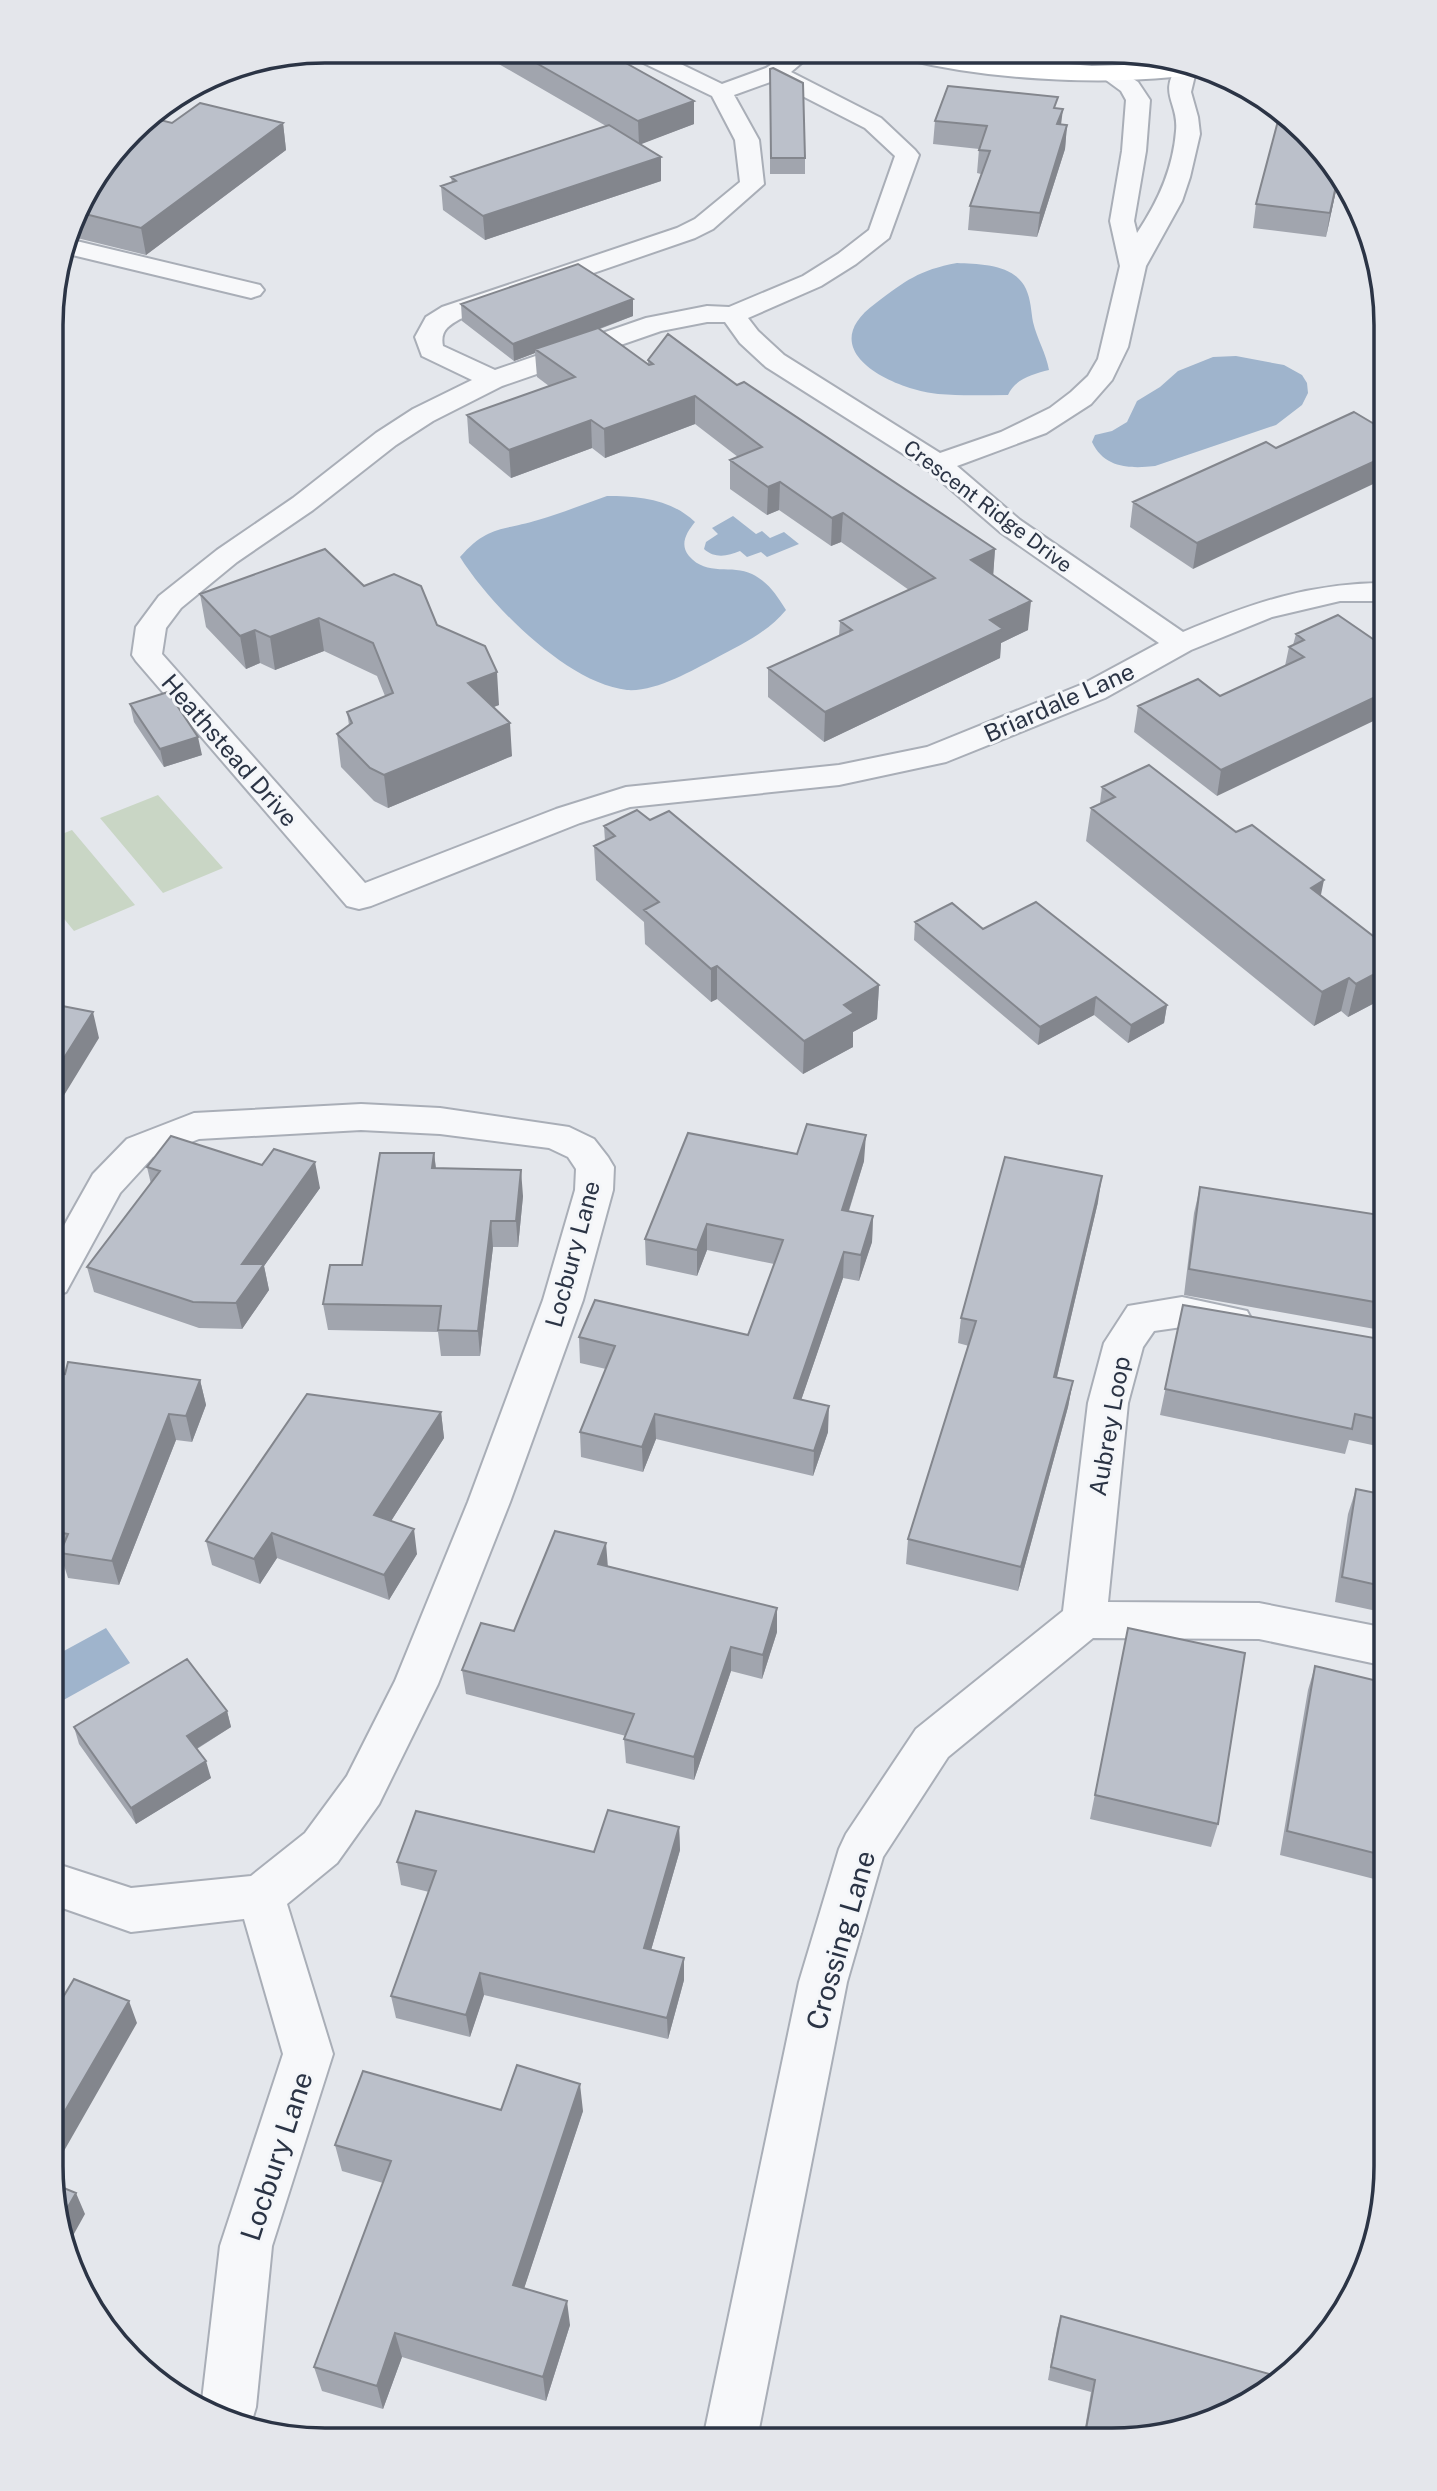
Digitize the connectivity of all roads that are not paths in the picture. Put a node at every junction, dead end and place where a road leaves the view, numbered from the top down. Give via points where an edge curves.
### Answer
1 (662, 63) edge
2 (792, 63) edge
3 (980, 63) edge
4 (1171, 70) edge
5 (1106, 72) junction
6 (774, 73) junction
7 (1185, 74) edge
8 (721, 92) junction
9 (75, 248) edge
10 (1133, 266) junction
11 (251, 290) dead end
12 (733, 315) junction
13 (492, 380) junction
14 (937, 463) junction
15 (1374, 593) edge
16 (1180, 644) junction
17 (722, 786) joint
18 (63, 1262) edge
19 (1263, 1327) edge
20 (1084, 1619) junction
21 (1374, 1645) edge
22 (63, 1887) edge
23 (261, 1896) junction
24 (228, 2409) edge
25 (732, 2428) edge

1 - 8 street
2 - 6 street
3 - 5 main road via 1040,71
4 - 5 main road
5 - 10 street via 1130,87 1138,100 1122,221
6 - 8 street
6 - 12 street, Heathstead Drive via 873,123 907,155 880,233 812,281
7 - 10 street via 1178,84 1189,130 1174,192
8 - 13 street via 747,140 752,184 704,224 686,233 451,313 435,323 428,337 431,350
9 - 11 street
10 - 14 street via 1124,320 1110,361 1092,386 1060,415
12 - 13 street, Heathstead Drive via 707,314 655,324
12 - 14 street, Crescent Ridge Drive via 775,361
13 - 17 street, Heathstead Drive via 386,439 227,556 170,602 151,627 147,655 359,898 626,797
14 - 16 street, Crescent Ridge Drive via 1010,526
15 - 16 street, Briardale Lane via 1340,592 1303,599 1262,610
16 - 17 street, Briardale Lane via 1094,691 935,755 839,775
18 - 23 street, Locbury Lane via 106,1184 140,1148 194,1126 361,1117 440,1121 556,1136 581,1148 595,1167 594,1190 563,1300 416,1684 363,1790 321,1848
19 - 20 street, Aubrey Loop via 1182,1312 1142,1317 1124,1343 1108,1403
20 - 21 street via 1259,1621
20 - 25 street, Crossing Lane via 932,1743 862,1849 823,1982
22 - 23 street via 131,1910
23 - 24 street, Locbury Lane via 308,2054 246,2246

